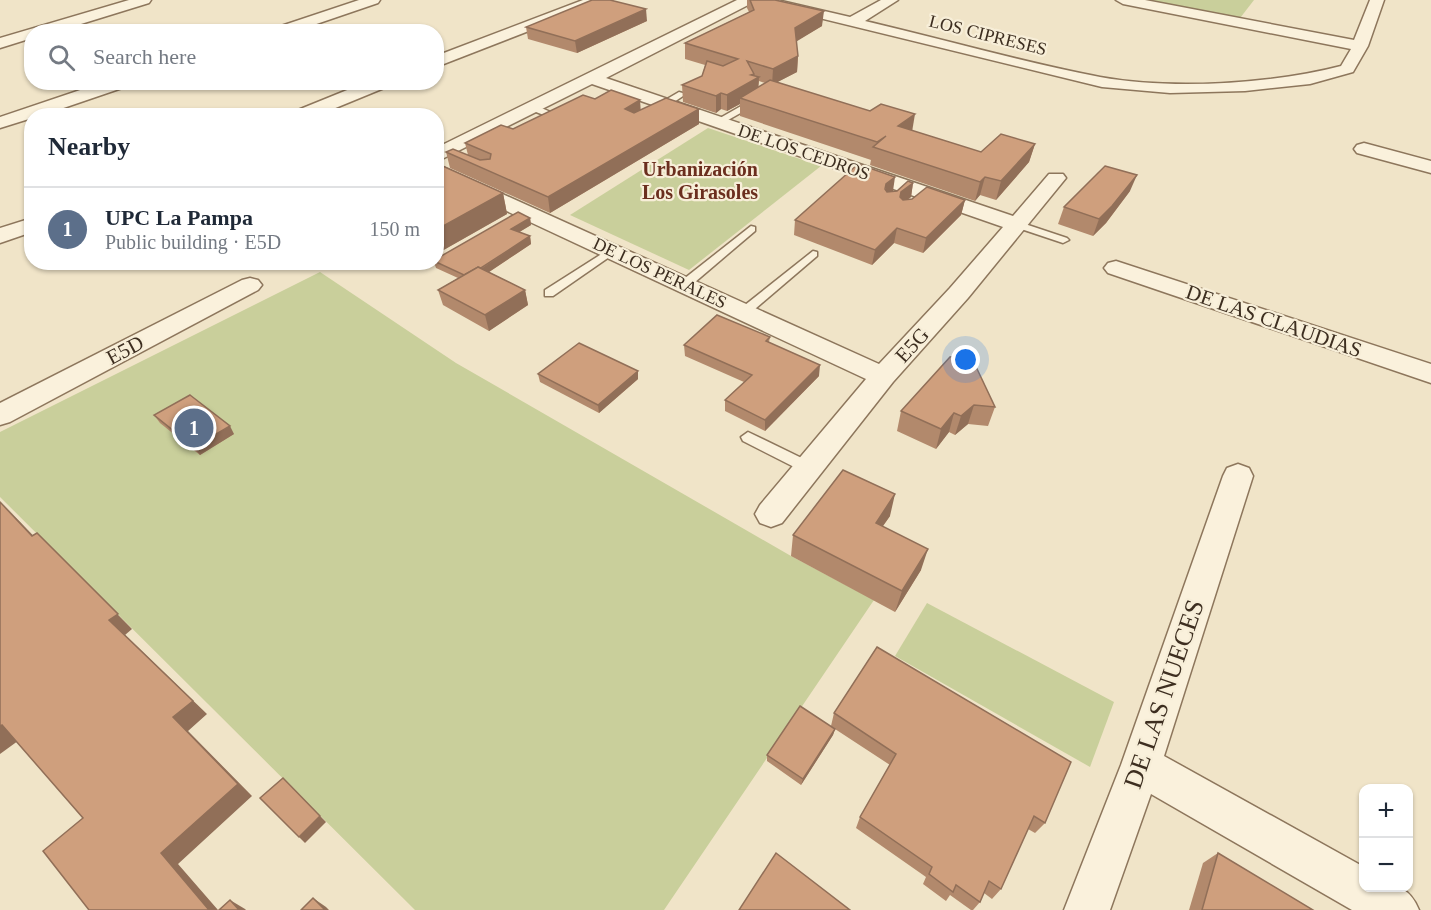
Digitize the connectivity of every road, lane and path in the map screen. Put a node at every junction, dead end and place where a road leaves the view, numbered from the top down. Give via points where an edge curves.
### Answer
1 (144, 0) edge
2 (373, 0) edge
3 (596, 0) edge
4 (748, 0) edge
5 (759, 0) edge
6 (891, 0) edge
7 (1123, 0) edge
8 (1377, 0) edge
9 (852, 22) junction
10 (64, 24) edge
11 (301, 24) edge
12 (24, 36) edge
13 (0, 43) edge
14 (1360, 46) junction
15 (444, 59) edge
16 (593, 79) junction
17 (98, 90) edge
18 (363, 90) edge
19 (762, 97) edge
20 (45, 108) edge
21 (319, 108) edge
22 (534, 108) junction
23 (24, 115) edge
24 (559, 118) edge
25 (718, 122) junction
26 (0, 123) edge
27 (1364, 150) dead end
28 (444, 159) edge
29 (444, 161) edge
30 (1431, 167) edge
31 (1056, 178) dead end
32 (1016, 224) junction
33 (24, 227) edge
34 (751, 229) dead end
35 (0, 236) edge
36 (1063, 240) dead end
37 (610, 250) junction
38 (813, 254) dead end
39 (1116, 268) dead end
40 (250, 285) dead end
41 (684, 285) junction
42 (549, 293) dead end
43 (744, 312) junction
44 (1431, 374) edge
45 (883, 376) junction
46 (0, 415) edge
47 (748, 437) dead end
48 (809, 468) junction
49 (1238, 476) dead end
50 (771, 514) dead end
51 (1141, 765) junction
52 (1087, 910) edge
53 (1396, 910) edge

1 - 10 street
2 - 11 street
3 - 15 street
4 - 16 street, DE LOS PERALES
5 - 9 street, LOS CIPRESES
6 - 9 street
7 - 14 street
8 - 14 street, LOS CIPRESES
9 - 14 street, LOS CIPRESES via 1102,82 1170,88 1310,79 1347,69
12 - 13 street
16 - 22 street, DE LOS PERALES
16 - 25 street, DE LOS CEDROS
17 - 20 street
18 - 21 street
19 - 25 lane
22 - 24 lane
22 - 28 street, DE LOS PERALES
23 - 26 street
25 - 32 street, DE LOS CEDROS via 910,194
27 - 30 street
29 - 37 street, DE LOS PERALES via 517,214
31 - 32 street, E5G
32 - 36 lane
32 - 45 street, E5G via 959,294
33 - 35 street
34 - 41 lane
37 - 41 street, DE LOS PERALES
37 - 42 lane
38 - 43 lane
39 - 44 street, DE LAS CLAUDIAS
40 - 46 street, E5D
41 - 43 street, DE LOS PERALES
43 - 45 street, DE LOS PERALES
45 - 48 street, E5G
47 - 48 lane
48 - 50 street, E5G
49 - 51 street, DE LAS NUECES
51 - 52 street, DE LAS NUECES
51 - 53 street

